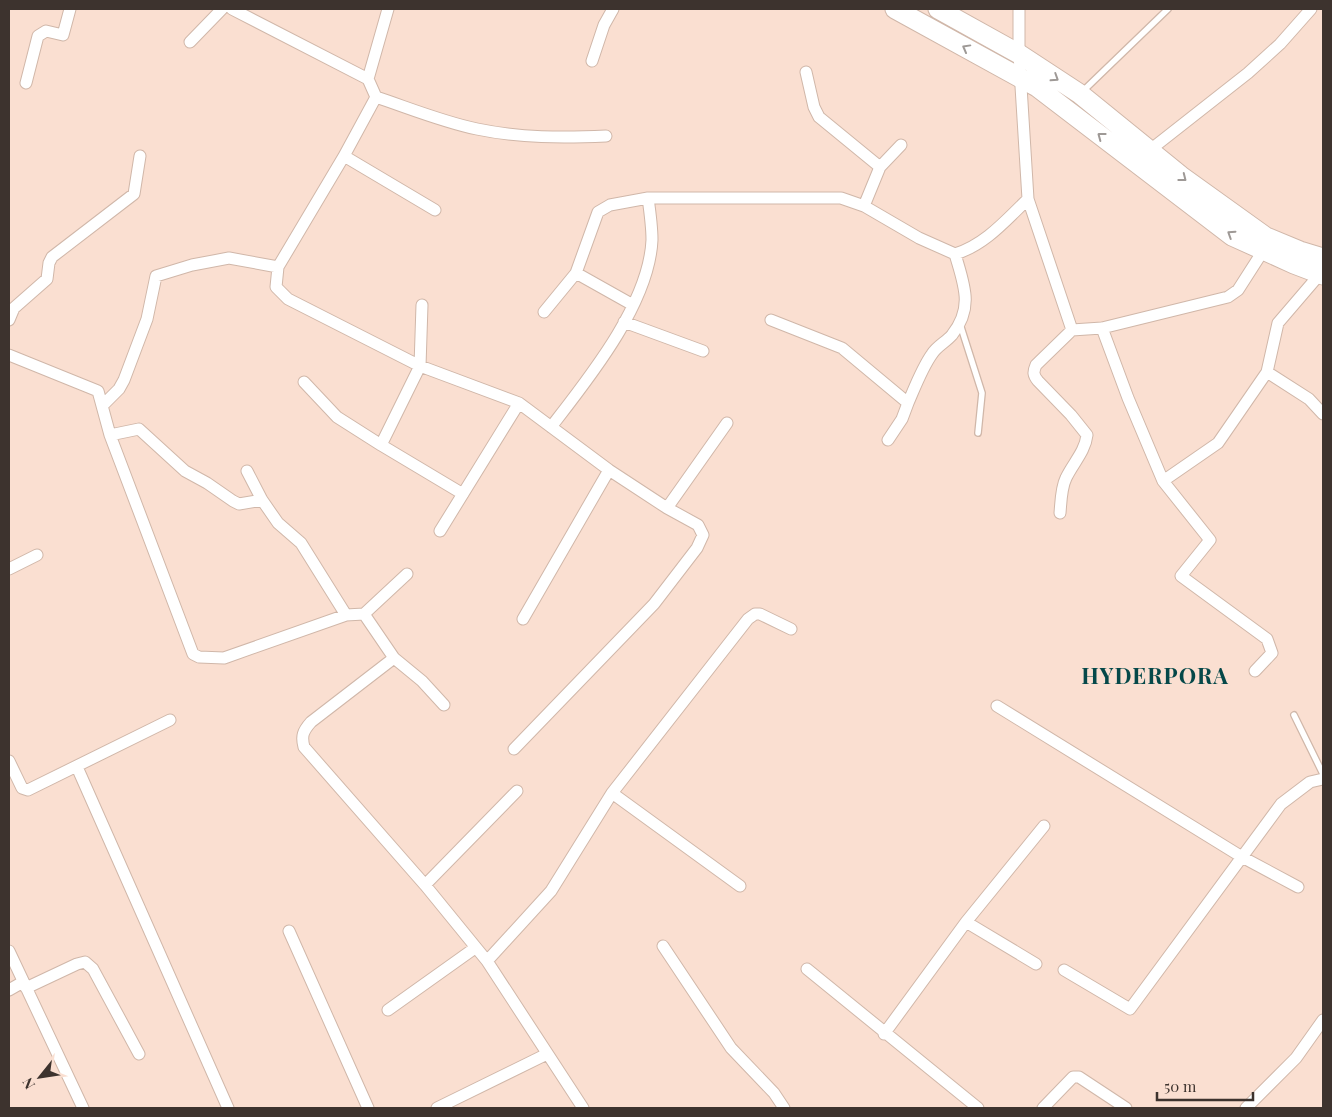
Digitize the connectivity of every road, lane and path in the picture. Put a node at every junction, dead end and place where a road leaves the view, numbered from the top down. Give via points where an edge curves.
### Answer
1 (70, 9) edge
2 (222, 9) edge
3 (232, 9) edge
4 (388, 9) edge
5 (613, 9) edge
6 (895, 9) edge
7 (938, 9) edge
8 (1019, 9) edge
9 (1168, 9) edge
10 (1311, 9) edge
11 (190, 42) dead end
12 (1019, 54) junction
13 (592, 61) dead end
14 (806, 72) dead end
15 (1022, 78) junction
16 (368, 79) junction
17 (26, 83) dead end
18 (1080, 94) junction
19 (376, 97) junction
20 (606, 136) dead end
21 (901, 145) dead end
22 (1150, 150) junction
23 (140, 156) dead end
24 (344, 156) junction
25 (880, 167) junction
26 (648, 198) junction
27 (1028, 199) junction
28 (864, 206) junction
29 (435, 210) dead end
30 (1263, 251) junction
31 (955, 254) junction
32 (278, 267) junction
33 (1322, 269) edge
34 (576, 272) junction
35 (422, 305) dead end
36 (633, 305) junction
37 (544, 312) dead end
38 (9, 320) edge
39 (771, 320) dead end
40 (624, 322) junction
41 (960, 324) junction
42 (1102, 328) junction
43 (1072, 330) junction
44 (702, 351) dead end
45 (9, 355) edge
46 (420, 366) junction
47 (1268, 372) junction
48 (304, 382) dead end
49 (519, 403) junction
50 (908, 403) junction
51 (103, 405) junction
52 (1323, 414) edge
53 (727, 423) dead end
54 (551, 427) junction
55 (978, 433) dead end
56 (110, 435) junction
57 (888, 440) dead end
58 (382, 445) junction
59 (247, 470) dead end
60 (608, 470) junction
61 (1164, 481) junction
62 (463, 494) junction
63 (262, 500) junction
64 (667, 508) junction
65 (1060, 513) dead end
66 (440, 531) dead end
67 (37, 555) dead end
68 (9, 569) edge
69 (407, 574) dead end
70 (364, 614) junction
71 (346, 615) junction
72 (523, 619) dead end
73 (791, 629) dead end
74 (394, 658) junction
75 (1254, 670) dead end
76 (444, 705) dead end
77 (997, 706) dead end
78 (1294, 715) dead end
79 (170, 720) dead end
80 (514, 749) dead end
81 (10, 766) edge
82 (78, 767) junction
83 (1323, 774) edge
84 (1323, 779) edge
85 (517, 791) dead end
86 (612, 793) junction
87 (1044, 826) dead end
88 (1242, 857) junction
89 (426, 886) junction
90 (740, 886) dead end
91 (1298, 887) dead end
92 (966, 922) junction
93 (289, 931) dead end
94 (663, 946) dead end
95 (475, 948) junction
96 (9, 951) edge
97 (487, 961) junction
98 (1036, 964) dead end
99 (807, 969) dead end
100 (1064, 970) dead end
101 (25, 985) junction
102 (9, 990) edge
103 (388, 1010) dead end
104 (1323, 1020) edge
105 (884, 1034) junction
106 (139, 1054) dead end
107 (548, 1054) junction
108 (83, 1108) edge
109 (228, 1108) edge
110 (368, 1108) edge
111 (437, 1108) edge
112 (583, 1108) edge
113 (784, 1108) edge
114 (978, 1108) edge
115 (1043, 1108) edge
116 (1126, 1108) edge
117 (1246, 1108) edge

1 - 17 street via 62,35 46,31 38,36
2 - 11 street
3 - 16 street
4 - 16 street
5 - 13 street
15 -> 6 main road
7 - 12 main road
8 - 12 street
9 - 18 lane
10 - 22 street via 1248,74
12 - 15 street
12 -> 18 main road
14 - 25 street via 819,117
15 - 27 street
30 -> 15 main road via 1232,236
16 - 19 street
18 - 22 main road
19 - 20 street via 503,134 558,139
19 - 24 street
21 - 25 street
22 -> 33 main road via 1229,212 1266,237 1300,251
23 - 38 street via 134,194 52,257 47,279 14,308
24 - 29 street
24 - 32 street
25 - 28 street
26 - 28 street via 842,198
26 - 34 street via 610,205 598,212
26 - 36 street via 652,227 650,252 644,283
27 - 31 street via 983,241
27 - 43 street
28 - 31 street via 919,238
30 - 33 main road
30 - 42 street via 1238,290 1228,297
31 - 41 street via 967,300
32 - 46 street via 276,287 288,299
32 - 51 street via 229,258 156,276 147,320 124,380
33 - 47 street via 1278,323
34 - 36 street
34 - 37 street
35 - 46 street
36 - 40 street
39 - 50 street via 842,348
40 - 44 street
40 - 54 street via 584,385
41 - 50 street via 929,359
41 - 55 lane via 982,393
42 - 43 street
42 - 61 street
43 - 65 street via 1034,370 1038,381 1087,436 1076,464 1066,477
45 - 51 street via 93,388 98,391
46 - 49 street
46 - 58 street
47 - 52 street via 1309,399
47 - 61 street via 1218,443
48 - 58 street via 337,417
49 - 54 street
49 - 62 street
50 - 57 street
51 - 56 street
53 - 64 street
54 - 60 street
56 - 63 street via 139,428 171,461 238,504
56 - 71 street via 193,654 224,658
58 - 62 street
59 - 63 street
60 - 64 street
60 - 72 street
61 - 75 street via 1210,540 1181,576 1267,639 1272,653
62 - 66 street
63 - 71 street via 278,523 301,543
64 - 80 street via 698,525 704,535 702,541 654,604
67 - 68 street
69 - 70 street
70 - 71 street
70 - 74 street
73 - 86 street via 760,614 752,616
74 - 76 street
74 - 89 street via 310,722 302,739 304,748
77 - 88 street
78 - 83 lane
79 - 82 street
81 - 82 street via 24,790
82 - 109 street
84 - 88 street via 1310,782 1289,796
85 - 89 street
86 - 90 street
86 - 97 street via 552,891
87 - 92 street
88 - 91 street
88 - 100 street via 1130,1009
89 - 95 street
92 - 98 street
92 - 105 street
93 - 110 street
94 - 113 street via 731,1048
95 - 97 street
95 - 103 street
96 - 101 street
97 - 107 street
99 - 105 street
101 - 102 street
101 - 106 street via 85,962 93,969
101 - 108 street
104 - 117 street via 1296,1058
105 - 114 street
107 - 111 street
107 - 112 street
115 - 116 street via 1074,1076

